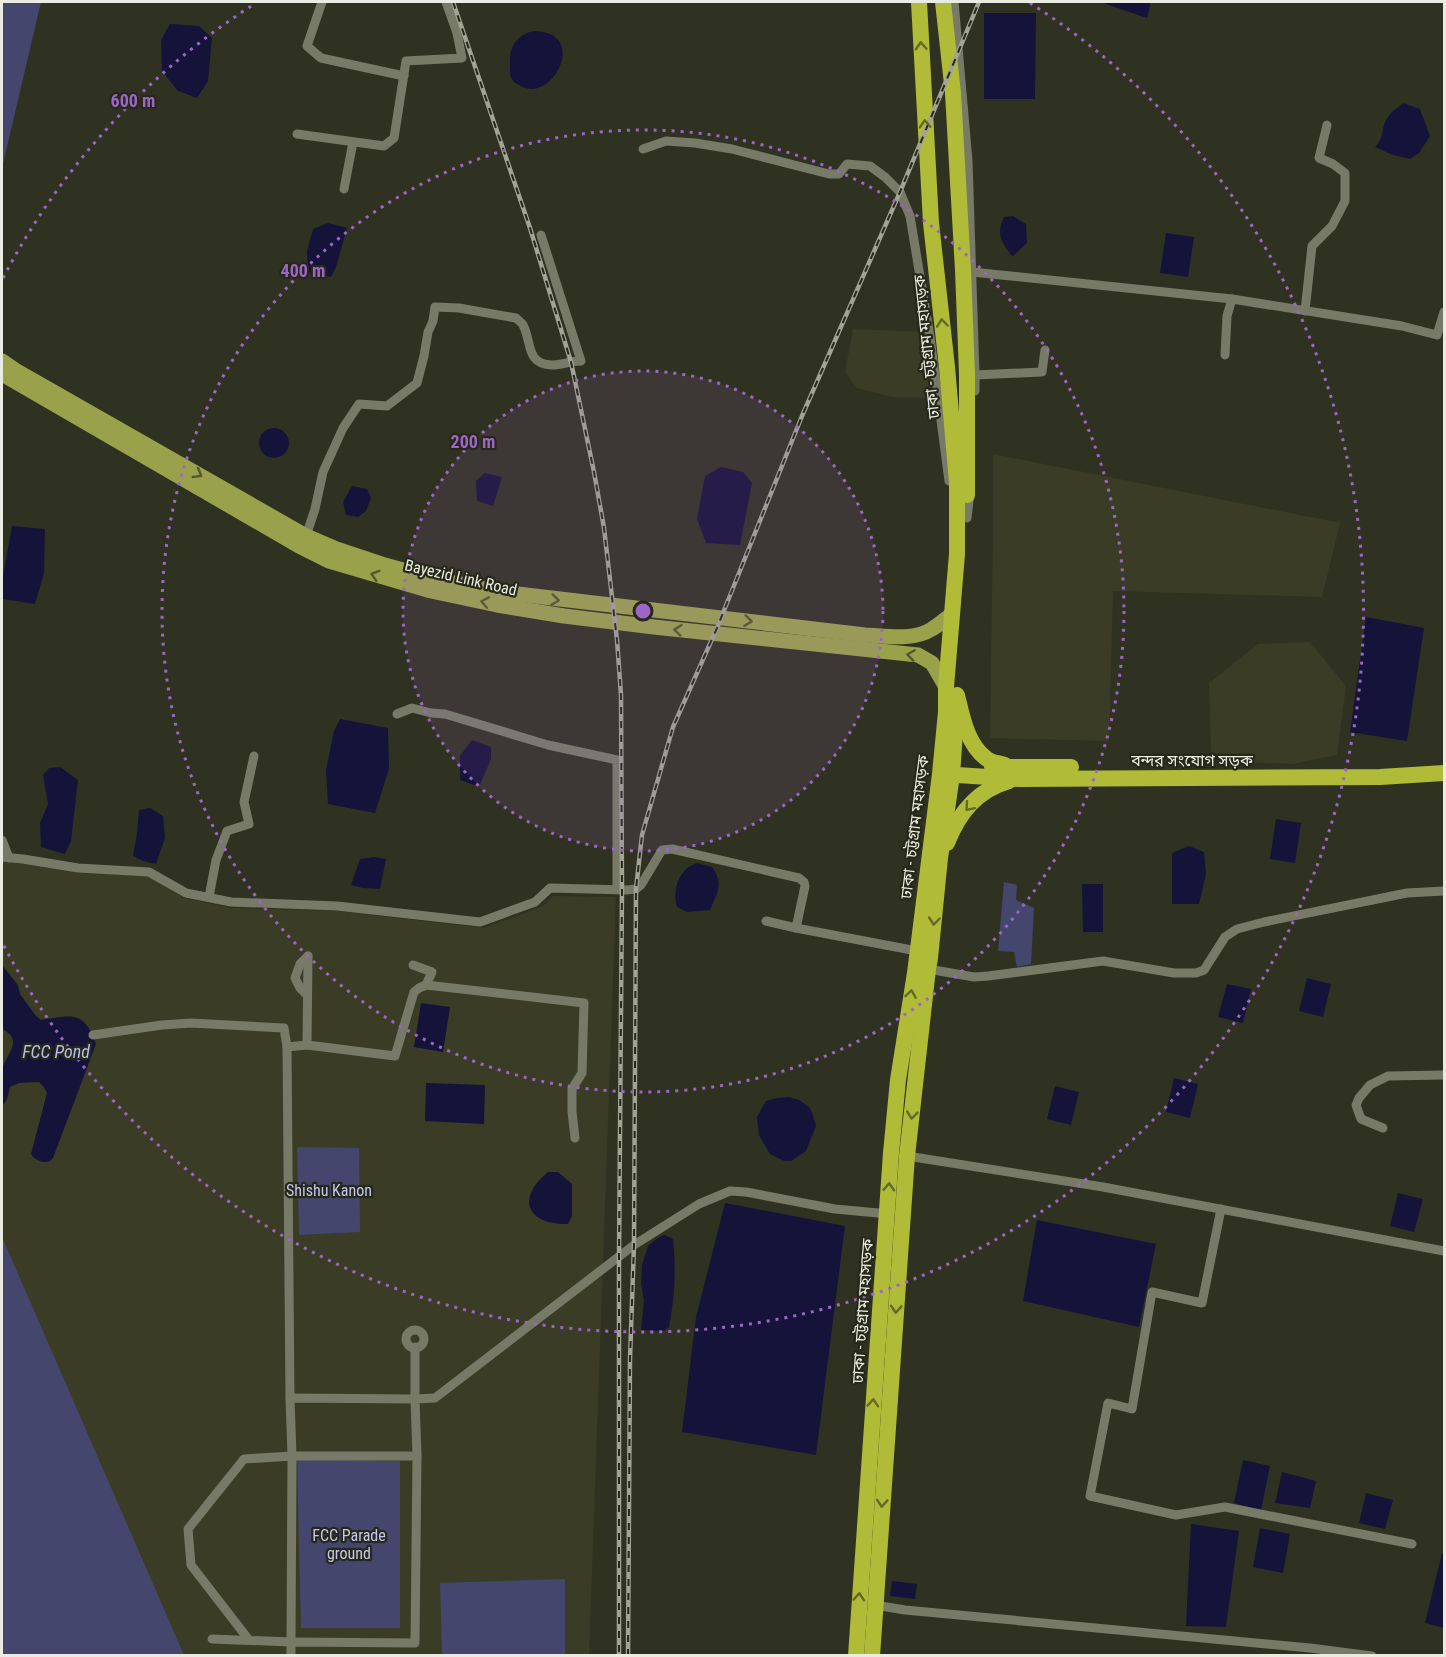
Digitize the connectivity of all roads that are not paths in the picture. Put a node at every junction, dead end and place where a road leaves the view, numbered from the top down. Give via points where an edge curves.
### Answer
1 (322, 2) edge
2 (446, 2) edge
3 (919, 2) edge
4 (944, 2) edge
5 (954, 2) edge
6 (404, 76) junction
7 (1327, 125) dead end
8 (297, 134) dead end
9 (353, 142) junction
10 (643, 149) dead end
11 (344, 189) dead end
12 (541, 235) dead end
13 (972, 272) junction
14 (1232, 299) junction
15 (1305, 311) junction
16 (1444, 312) edge
17 (1045, 350) dead end
18 (1225, 355) dead end
19 (2, 361) edge
20 (2, 374) edge
21 (975, 375) junction
22 (962, 483) junction
23 (967, 518) junction
24 (306, 536) junction
25 (433, 585) junction
26 (952, 614) junction
27 (863, 643) junction
28 (951, 691) junction
29 (397, 714) dead end
30 (254, 756) dead end
31 (1444, 764) edge
32 (946, 770) junction
33 (1018, 773) junction
34 (1444, 773) edge
35 (2, 840) edge
36 (5, 857) edge
37 (940, 858) junction
38 (618, 889) junction
39 (1444, 891) edge
40 (209, 897) junction
41 (766, 921) dead end
42 (796, 928) junction
43 (917, 951) junction
44 (413, 965) dead end
45 (928, 969) junction
46 (426, 985) junction
47 (308, 995) dead end
48 (93, 1035) dead end
49 (307, 1045) junction
50 (287, 1047) junction
51 (1444, 1075) edge
52 (1383, 1128) dead end
53 (575, 1138) dead end
54 (908, 1156) junction
55 (1221, 1209) junction
56 (896, 1214) junction
57 (1444, 1251) edge
58 (415, 1347) dead end
59 (290, 1398) junction
60 (415, 1399) junction
61 (292, 1456) junction
62 (417, 1456) junction
63 (1412, 1544) dead end
64 (875, 1605) junction
65 (212, 1639) dead end
66 (249, 1640) junction
67 (291, 1642) junction
68 (291, 1656) edge
69 (856, 1656) edge
70 (872, 1656) edge
71 (1372, 1656) edge

1 - 6 street via 307,46 321,58
2 - 6 street via 462,58 406,61
22 -> 3 highway, ঢাকা - চট্টগ্রাম মহাসড়ক via 931,223
4 - 22 highway, ঢাকা - চট্টগ্রাম মহাসড়ক via 953,93 967,374
5 - 13 street via 968,161
6 - 9 street via 394,138 384,146
7 - 15 street via 1319,158 1345,173 1345,201 1332,226 1312,246
8 - 9 street
9 - 11 street
10 - 22 street via 666,141 695,143 829,174 839,174 847,164 870,166 900,192 914,238 949,481
12 - 24 street via 581,361 543,364 529,349 523,324 516,318 435,307 417,383 387,406 359,404 323,472
13 - 14 street
13 - 21 street
14 - 15 street
14 - 18 street
15 - 16 street via 1437,335
17 - 21 street via 1042,372
19 -> 24 main road, Bayezid Link Road
25 -> 20 main road, Bayezid Link Road via 329,561
21 - 23 street
22 - 23 highway, ঢাকা - চট্টগ্রাম মহাসড়ক
22 - 26 highway, ঢাকা - চট্টগ্রাম মহাসড়ক
23 - 28 highway, ঢাকা - চট্টগ্রাম মহাসড়ক
24 - 25 main road, Bayezid Link Road
25 - 27 main road, Bayezid Link Road
26 - 27 main road via 928,632
26 - 28 highway, ঢাকা - চট্টগ্রাম মহাসড়ক
28 -> 27 main road, Bayezid Link Road via 925,658
28 - 32 highway, ঢাকা - চট্টগ্রাম মহাসড়ক
28 - 33 highway via 964,726 985,758
29 - 38 street via 412,708 445,714 548,745 617,760
30 - 40 street via 244,802 249,824 227,831
31 - 33 highway, বন্দর সংযোগ সড়ক
32 - 33 highway, বন্দর সংযোগ সড়ক
32 - 37 highway, ঢাকা - চট্টগ্রাম মহাসড়ক
32 - 43 highway, ঢাকা - চট্টগ্রাম মহাসড়ক
33 - 34 highway, বন্দর সংযোগ সড়ক via 1380,777
33 -> 37 highway via 973,800
35 - 36 street
36 - 40 street via 78,868 149,872 186,892
37 -> 45 highway, ঢাকা - চট্টগ্রাম মহাসড়ক
38 - 40 street via 550,888 535,902 480,922
38 - 42 street via 636,889 662,850 672,849 799,878 805,886
39 - 45 street via 1407,893 1237,929 1225,937 1204,970 1196,973 1103,961 974,977
41 - 42 street
42 - 43 street
56 -> 43 highway, ঢাকা - চট্টগ্রাম মহাসড়ক via 891,1153
44 - 46 street via 433,969
45 -> 54 highway, ঢাকা - চট্টগ্রাম মহাসড়ক
46 - 49 street via 414,992 394,1056
46 - 53 street via 584,1003 582,1073 572,1089
47 - 49 street
48 - 50 street via 191,1023 284,1028
49 - 50 street
50 - 59 street
51 - 52 street via 1388,1076 1370,1086 1356,1105 1361,1119
54 - 55 street
54 - 56 highway, ঢাকা - চট্টগ্রাম মহাসড়ক
55 - 57 street
55 - 63 street via 1202,1303 1152,1292 1132,1409 1108,1403 1090,1496 1176,1515 1225,1508
56 - 60 street via 835,1209 730,1191 699,1204 634,1245 435,1398
56 -> 64 highway, ঢাকা - চট্টগ্রাম মহাসড়ক
69 -> 56 highway, ঢাকা - চট্টগ্রাম মহাসড়ক via 865,1503
58 - 60 street
59 - 60 street
59 - 61 street
60 - 62 street
61 - 62 street
61 - 66 street via 244,1460 189,1529 191,1566
61 - 67 street
62 - 67 street via 415,1643
64 - 70 highway, ঢাকা - চট্টগ্রাম মহাসড়ক
64 - 71 street
65 - 66 street
66 - 67 street
67 - 68 street

